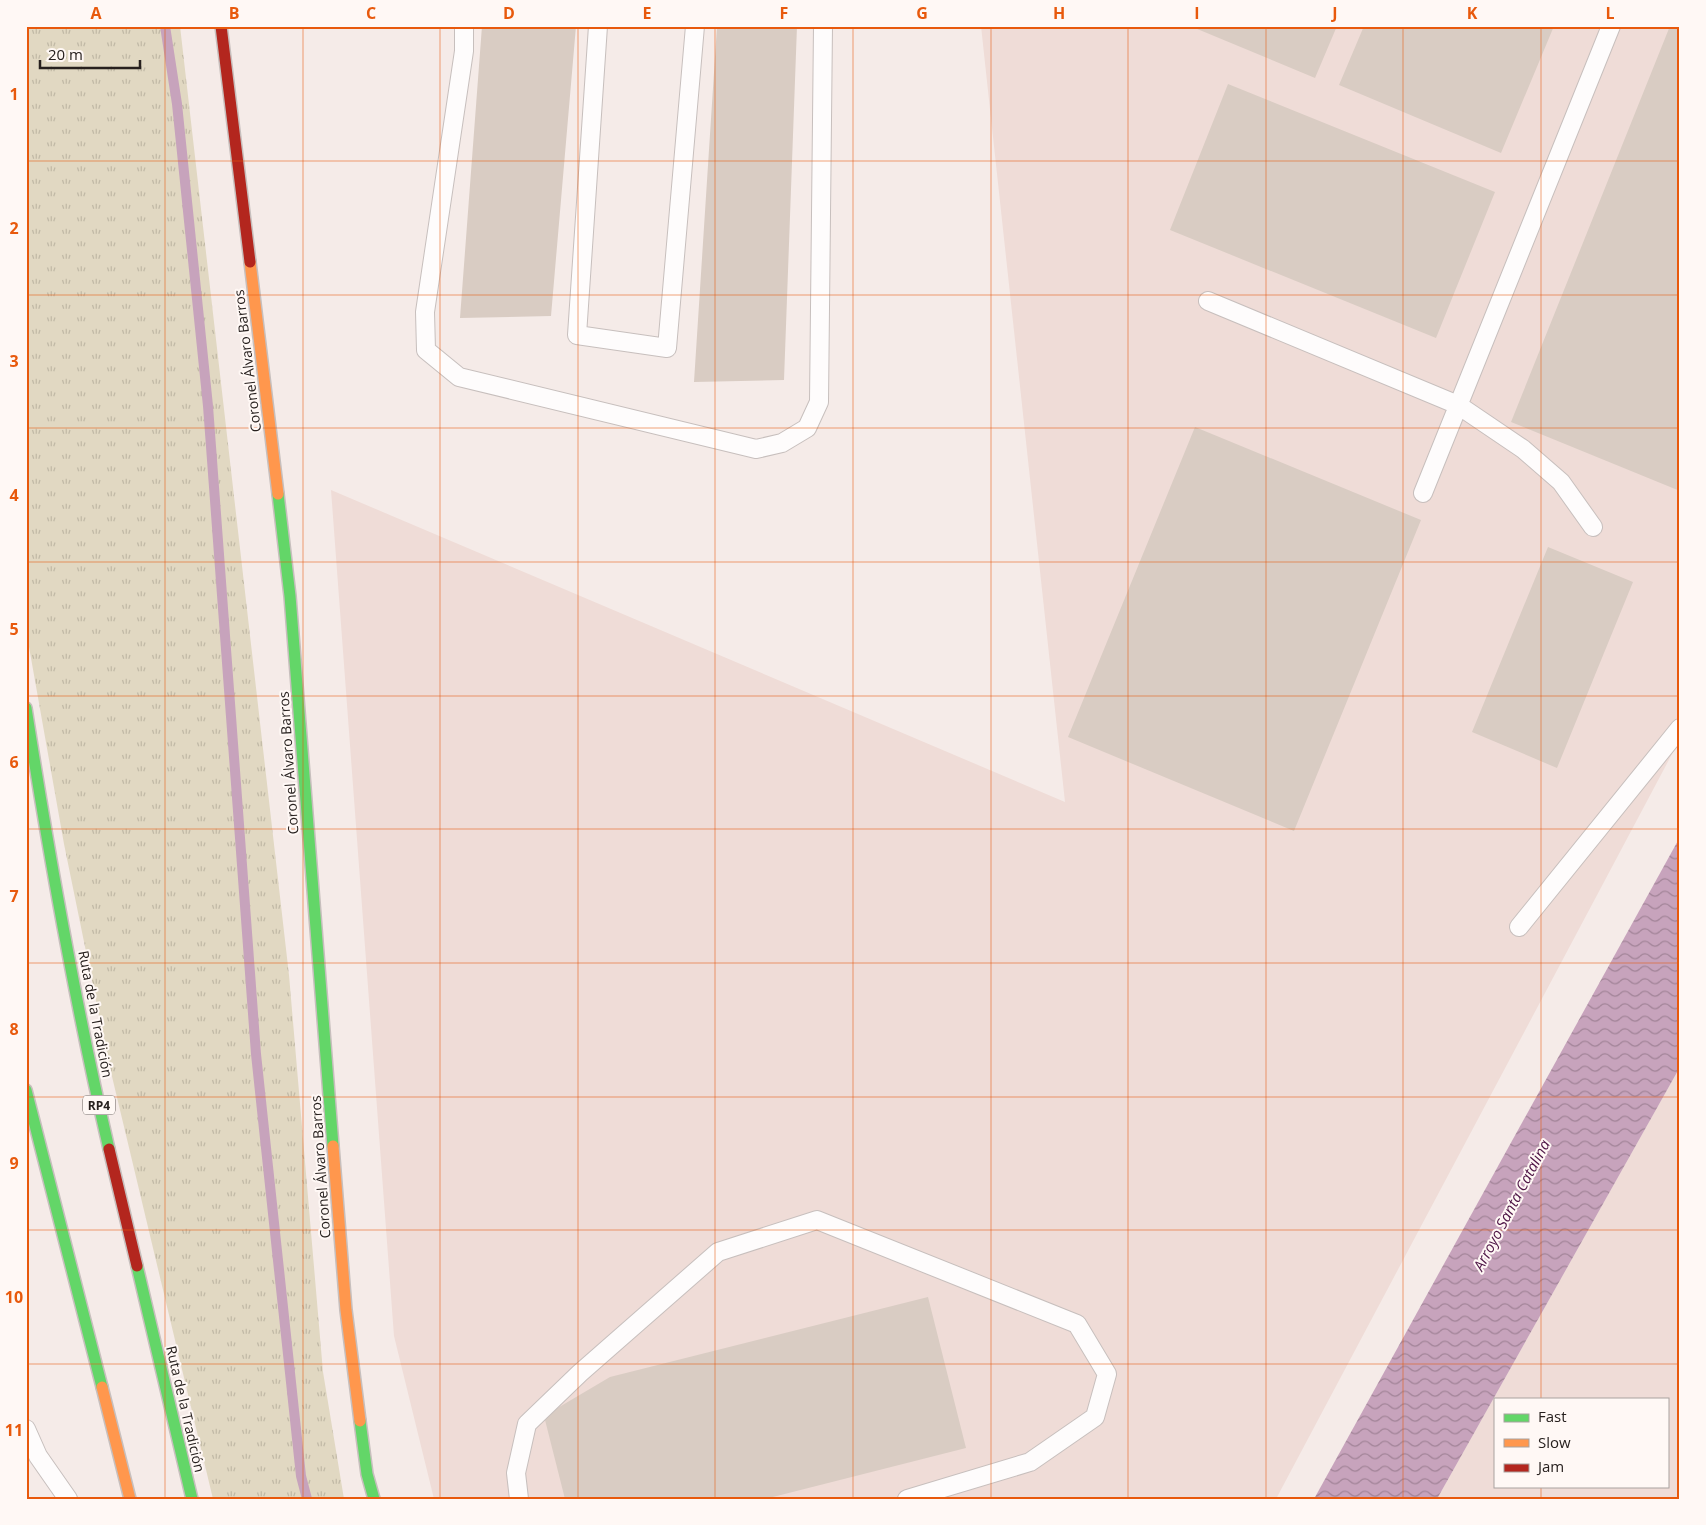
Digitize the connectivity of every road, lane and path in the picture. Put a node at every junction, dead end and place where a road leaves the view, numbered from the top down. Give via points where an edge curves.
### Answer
1 (221, 26) edge
2 (464, 26) edge
3 (598, 26) edge
4 (695, 26) edge
5 (823, 26) edge
6 (1611, 26) edge
7 (1208, 301) dead end
8 (1458, 405) junction
9 (1423, 493) dead end
10 (1593, 527) dead end
11 (26, 708) edge
12 (1680, 728) edge
13 (1518, 927) dead end
14 (26, 1090) edge
15 (26, 1429) edge
16 (68, 1499) edge
17 (130, 1499) edge
18 (192, 1499) edge
19 (374, 1499) edge
20 (519, 1499) edge
21 (907, 1499) edge

1 - 19 main road, Coronel Álvaro Barros via 290,596 346,1310
2 - 5 lane via 464,51 425,312 426,350 459,377 756,449 782,443 807,428 819,402
3 - 4 lane via 577,335 667,348
6 - 8 lane
7 - 8 lane
8 - 9 lane
8 - 10 lane via 1523,449 1561,482
11 - 18 main road, Ruta de la Tradición / RP4 via 42,812 90,1063
12 - 13 lane
14 - 17 main road
15 - 16 lane via 38,1456
20 - 21 lane via 516,1473 527,1424 580,1373 718,1252 817,1220 1077,1324 1107,1374 1095,1417 1030,1462

